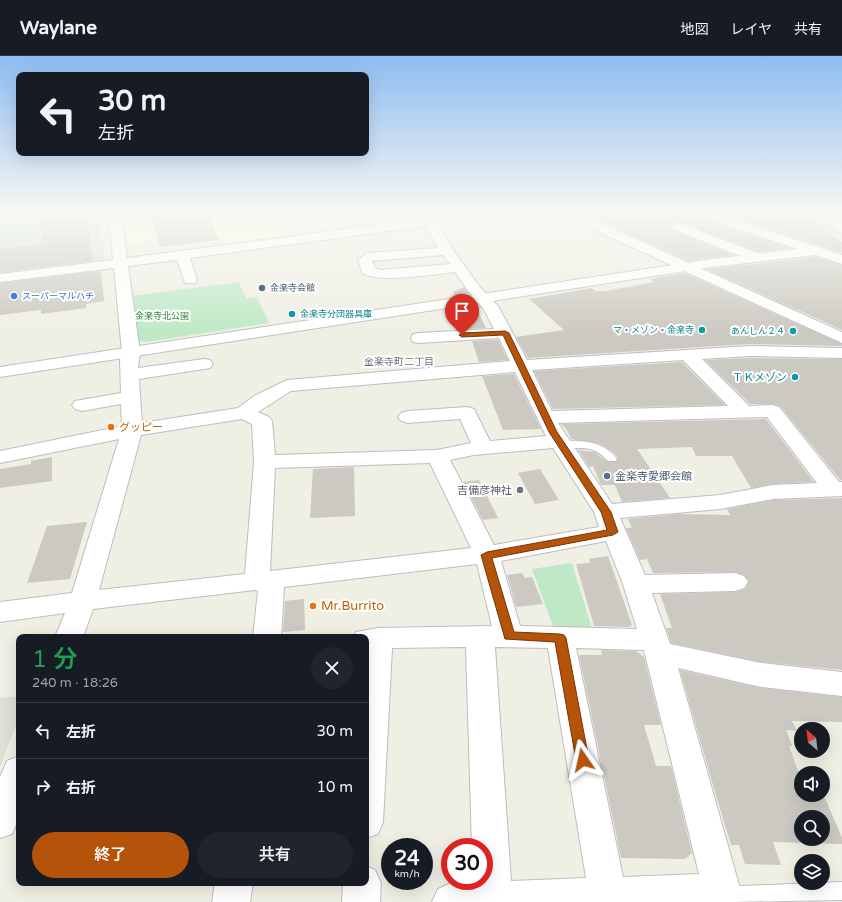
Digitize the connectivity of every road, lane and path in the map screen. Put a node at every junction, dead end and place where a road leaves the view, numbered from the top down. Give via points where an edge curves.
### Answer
1 (120, 253) edge
2 (192, 253) edge
3 (403, 253) edge
4 (449, 253) edge
5 (671, 253) edge
6 (746, 253) edge
7 (795, 253) edge
8 (823, 253) edge
9 (182, 255) junction
10 (758, 258) junction
11 (688, 260) junction
12 (842, 260) edge
13 (712, 262) junction
14 (121, 263) junction
15 (459, 268) junction
16 (739, 275) dead end
17 (0, 278) edge
18 (190, 280) dead end
19 (483, 297) junction
20 (505, 333) junction
21 (419, 338) dead end
22 (842, 338) edge
23 (131, 352) junction
24 (842, 353) edge
25 (688, 355) junction
26 (204, 364) dead end
27 (520, 365) junction
28 (0, 372) edge
29 (129, 375) junction
30 (131, 397) junction
31 (82, 405) dead end
32 (744, 412) junction
33 (244, 413) junction
34 (419, 413) dead end
35 (546, 417) junction
36 (132, 430) junction
37 (560, 443) junction
38 (483, 448) junction
39 (437, 456) junction
40 (0, 457) edge
41 (612, 459) dead end
42 (265, 462) junction
43 (838, 489) edge
44 (609, 522) junction
45 (487, 555) junction
46 (265, 581) junction
47 (735, 582) dead end
48 (636, 584) junction
49 (83, 601) junction
50 (0, 612) edge
51 (70, 634) edge
52 (267, 634) edge
53 (495, 636) junction
54 (372, 638) edge
55 (560, 638) junction
56 (656, 647) junction
57 (842, 684) edge
58 (369, 730) edge
59 (16, 779) edge
60 (0, 822) edge
61 (234, 886) edge
62 (362, 886) edge
63 (842, 891) edge
64 (722, 892) junction
65 (608, 896) junction
66 (648, 898) edge
67 (493, 900) junction
68 (231, 902) edge
69 (361, 902) edge
70 (451, 902) edge

1 - 14 street
2 - 9 street
3 - 15 street via 372,256 365,260 369,271 379,274
4 - 15 street
5 - 11 street
6 - 10 street
7 - 10 street
8 - 12 street
9 - 14 street
9 - 18 street
10 - 13 street
11 - 13 street
11 - 19 street
11 - 22 street
13 - 16 street
14 - 17 street
14 - 23 street
15 - 19 street
19 - 20 street
19 - 23 street
20 - 21 street
20 - 27 street
23 - 28 street
23 - 29 street via 128,360
24 - 25 street via 750,351
25 - 27 street
25 - 32 street
26 - 29 street
27 - 33 street via 287,386
27 - 35 street
29 - 30 street
30 - 31 street
30 - 36 street
32 - 35 street
32 - 43 street via 772,412
33 - 36 street
33 - 42 street via 262,421
34 - 38 street via 467,413
35 - 37 street
36 - 40 street
36 - 49 street
37 - 38 street
37 - 41 lane via 600,448
37 - 44 street
38 - 39 street
39 - 42 street
39 - 45 street
42 - 46 street
43 - 44 street via 772,492
44 - 45 street
44 - 48 street
45 - 46 street
45 - 53 street
46 - 49 street
46 - 52 street
47 - 48 street
48 - 56 street
49 - 50 street
49 - 51 street
53 - 54 street
53 - 55 street
53 - 67 street
54 - 58 street
55 - 56 street
55 - 65 street
56 - 57 street via 761,675
56 - 64 street
59 - 60 street
61 - 68 street
62 - 69 street
63 - 64 lane via 742,895
64 - 66 street
65 - 66 street
65 - 67 street
67 - 70 street

